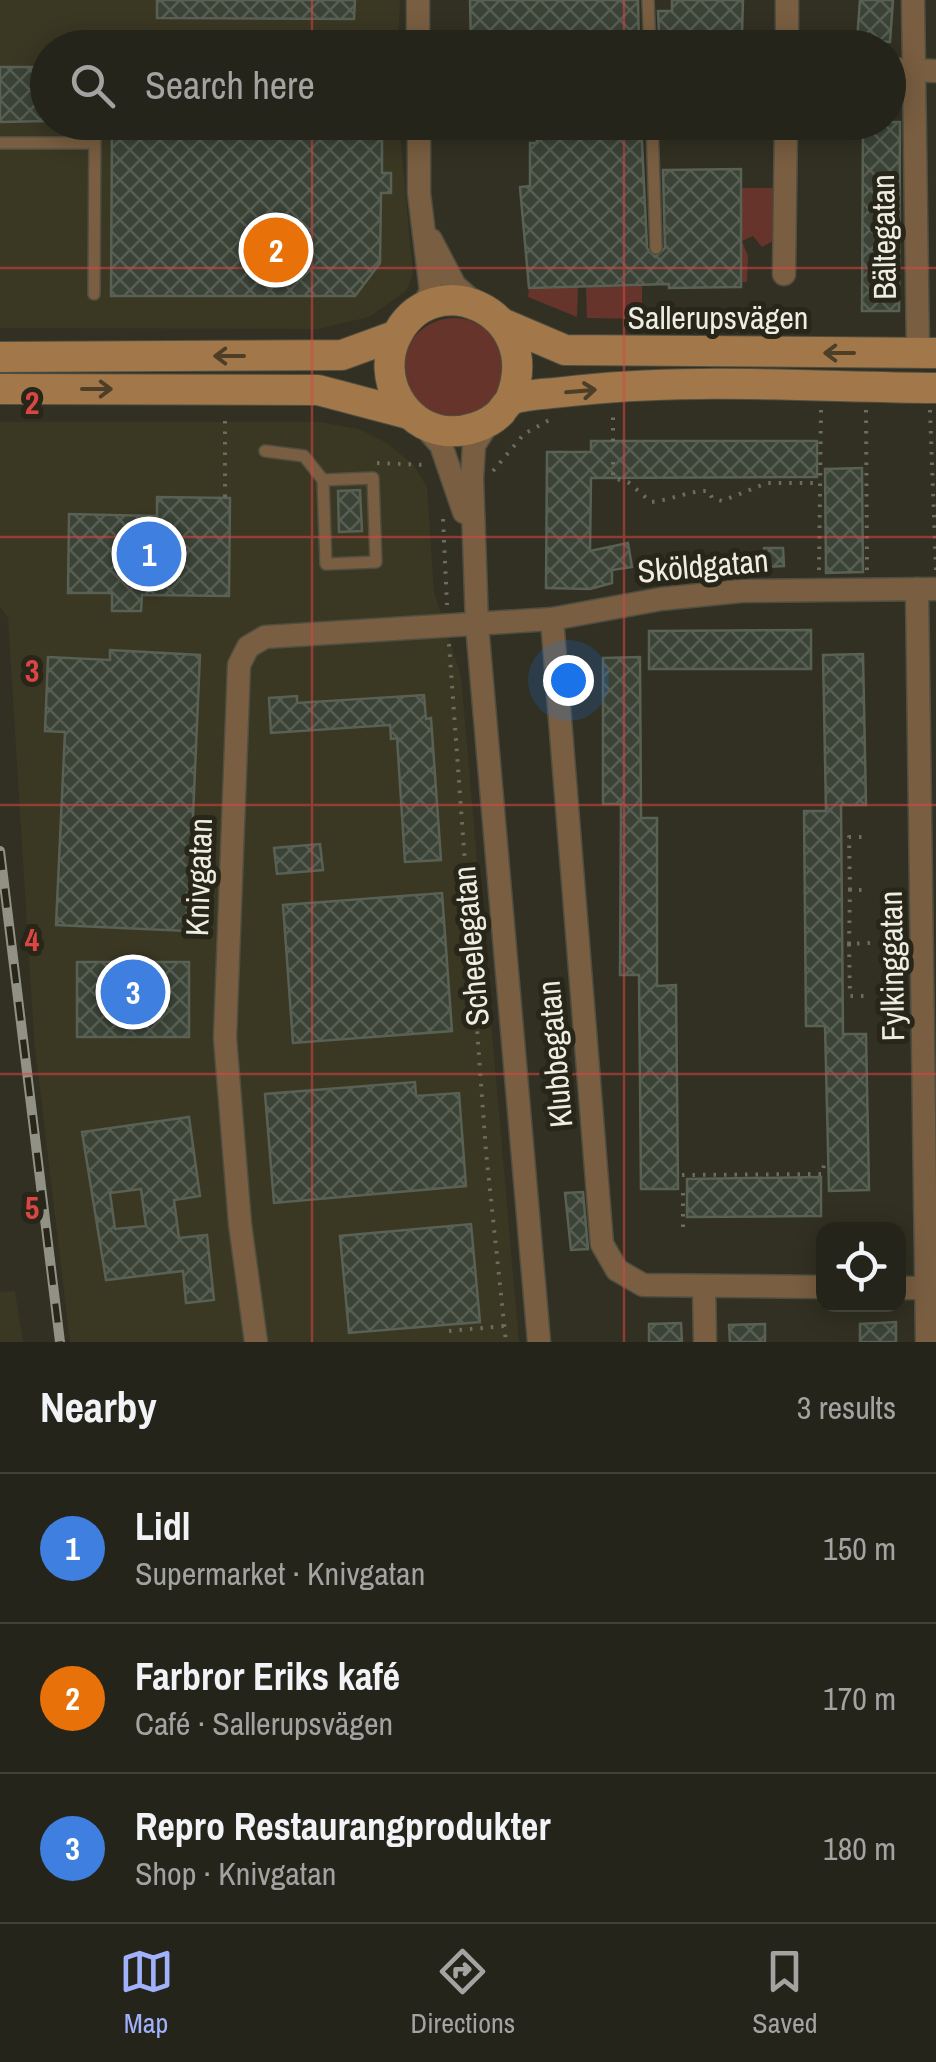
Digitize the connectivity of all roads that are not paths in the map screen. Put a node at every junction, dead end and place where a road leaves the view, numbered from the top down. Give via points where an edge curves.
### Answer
1 (418, 0) edge
2 (648, 0) edge
3 (787, 0) edge
4 (913, 0) edge
5 (418, 30) edge
6 (649, 30) edge
7 (786, 30) edge
8 (924, 70) edge
9 (94, 140) edge
10 (419, 140) edge
11 (653, 140) edge
12 (786, 140) edge
13 (0, 143) edge
14 (94, 143) junction
15 (419, 192) junction
16 (656, 248) dead end
17 (784, 274) dead end
18 (94, 294) dead end
19 (477, 305) junction
20 (422, 310) junction
21 (504, 324) junction
22 (397, 335) junction
23 (927, 353) edge
24 (0, 357) edge
25 (0, 389) edge
26 (934, 399) edge
27 (501, 410) junction
28 (414, 417) junction
29 (265, 451) dead end
30 (323, 480) junction
31 (473, 544) junction
32 (930, 587) edge
33 (552, 619) junction
34 (477, 625) junction
35 (931, 1070) edge
36 (704, 1287) junction
37 (816, 1288) edge
38 (931, 1288) edge
39 (256, 1342) edge
40 (539, 1342) edge
41 (705, 1342) edge
42 (927, 1342) edge

1 - 5 street
2 - 6 lane
3 - 7 street
4 - 8 street, Bältegatan
8 - 23 street, Bältegatan
9 - 14 lane
10 - 15 street
11 - 16 lane
12 - 17 street
13 - 14 lane
14 - 18 lane
15 - 19 street via 455,286
15 - 20 street via 431,292
19 - 20 main road via 439,302
19 - 21 main road, Sallerupsvägen
20 - 22 main road
23 -> 21 main road, Sallerupsvägen via 565,350
21 - 27 main road via 520,361
22 -> 24 main road via 342,355
22 - 28 main road via 389,368 398,401
25 -> 28 main road, Sallerupsvägen via 318,390
27 -> 26 main road, Sallerupsvägen via 653,385
27 - 28 main road, Sallerupsvägen via 478,427 447,431
27 - 31 street, Scheelegatan via 474,445
28 - 31 street, Scheelegatan via 441,445
29 - 30 lane via 304,456
30 - 30 lane via 326,564 376,562 373,478
31 - 34 street, Scheelegatan
32 - 33 street, Sköldgatan via 741,591
32 - 35 street, Fylkinggatan
33 - 34 street, Sköldgatan
33 - 36 street, Klubbegatan via 602,1244 617,1270 642,1285
34 - 39 street, Knivgatan via 265,636 248,647 239,665 225,1038
34 - 40 street, Scheelegatan
35 - 38 street, Fylkinggatan
36 - 37 street, Klubbegatan
36 - 41 street
38 - 42 street, Fylkinggatan

